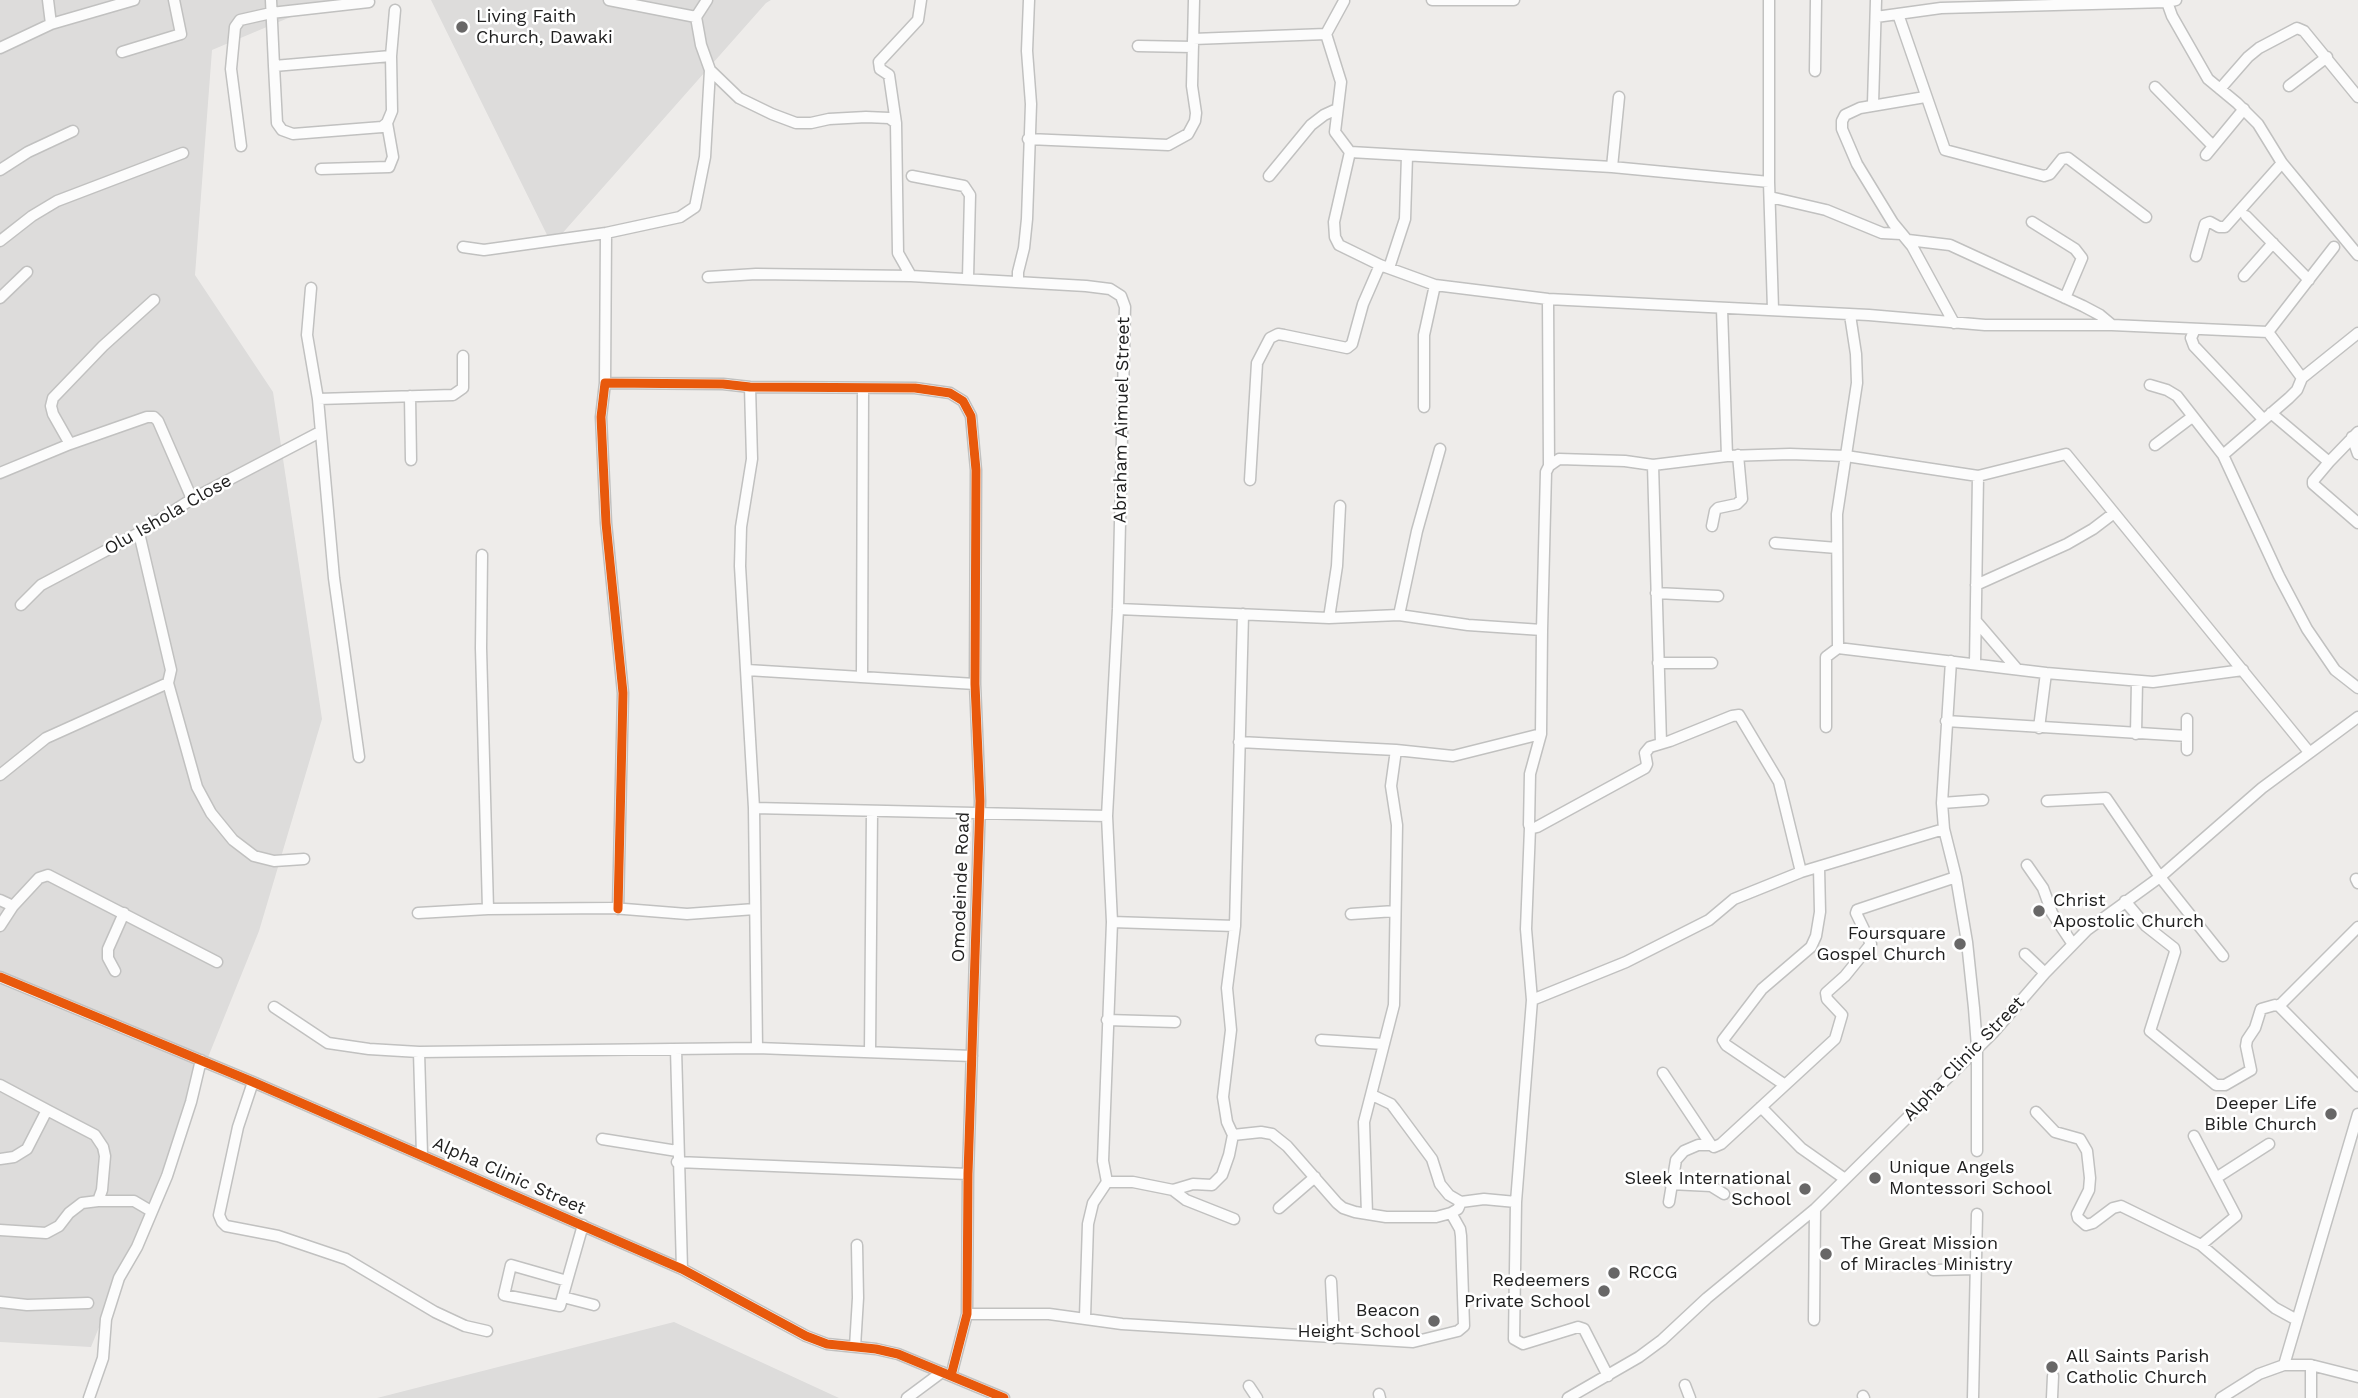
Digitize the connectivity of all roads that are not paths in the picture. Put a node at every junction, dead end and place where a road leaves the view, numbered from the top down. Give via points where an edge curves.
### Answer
1 (48, 0) edge
2 (134, 0) edge
3 (174, 0) edge
4 (271, 0) edge
5 (609, 0) edge
6 (707, 0) edge
7 (921, 0) edge
8 (1029, 0) edge
9 (1194, 0) edge
10 (1345, 0) edge
11 (1432, 0) edge
12 (1514, 0) edge
13 (1769, 0) edge
14 (1816, 0) edge
15 (1876, 0) edge
16 (2172, 1) edge
17 (369, 2) dead end
18 (2063, 2) edge
19 (1941, 4) edge
20 (395, 10) dead end
21 (271, 13) junction
22 (1898, 14) junction
23 (696, 17) junction
24 (1876, 17) junction
25 (51, 24) junction
26 (1326, 34) junction
27 (1193, 43) junction
28 (1138, 46) dead end
29 (0, 48) edge
30 (122, 52) dead end
31 (391, 56) junction
32 (2327, 57) junction
33 (274, 66) junction
34 (710, 70) junction
35 (1815, 71) dead end
36 (2289, 86) dead end
37 (2155, 87) dead end
38 (2220, 89) junction
39 (1619, 97) dead end
40 (1925, 97) junction
41 (2358, 97) edge
42 (1873, 104) junction
43 (1337, 109) junction
44 (2244, 109) junction
45 (387, 123) junction
46 (896, 123) junction
47 (73, 131) dead end
48 (1028, 139) junction
49 (241, 146) dead end
50 (2213, 146) junction
51 (1350, 152) junction
52 (183, 153) dead end
53 (2206, 155) dead end
54 (1407, 156) junction
55 (2282, 163) junction
56 (1612, 167) junction
57 (321, 169) dead end
58 (0, 170) edge
59 (912, 176) dead end
60 (1269, 176) dead end
61 (1769, 182) junction
62 (1770, 197) junction
63 (2246, 216) dead end
64 (2146, 217) dead end
65 (2032, 222) dead end
66 (606, 233) junction
67 (1905, 237) junction
68 (0, 241) edge
69 (2273, 243) junction
70 (463, 247) dead end
71 (2334, 247) dead end
72 (2358, 255) edge
73 (2196, 257) dead end
74 (1384, 267) junction
75 (27, 272) dead end
76 (911, 276) junction
77 (2244, 276) dead end
78 (708, 277) dead end
79 (968, 278) junction
80 (2309, 280) junction
81 (1018, 282) junction
82 (1435, 285) junction
83 (310, 288) dead end
84 (0, 298) edge
85 (2065, 298) junction
86 (1548, 299) junction
87 (154, 300) dead end
88 (1721, 309) junction
89 (1773, 309) junction
90 (1850, 315) junction
91 (1954, 323) junction
92 (2112, 325) junction
93 (2195, 329) junction
94 (2268, 332) junction
95 (2358, 332) edge
96 (463, 356) dead end
97 (2302, 378) junction
98 (605, 383) junction
99 (2150, 386) dead end
100 (750, 387) junction
101 (863, 388) junction
102 (410, 397) junction
103 (318, 399) junction
104 (1424, 408) dead end
105 (2192, 416) junction
106 (2267, 416) junction
107 (320, 432) junction
108 (2355, 435) edge
109 (70, 444) junction
110 (2155, 445) dead end
111 (1440, 449) dead end
112 (2358, 454) edge
113 (2223, 455) junction
114 (1732, 456) junction
115 (1846, 456) junction
116 (411, 460) dead end
117 (2329, 462) junction
118 (1653, 465) junction
119 (1549, 466) junction
120 (0, 473) edge
121 (1978, 476) junction
122 (1250, 480) dead end
123 (192, 499) junction
124 (1340, 506) dead end
125 (2114, 513) junction
126 (2358, 523) edge
127 (1712, 526) dead end
128 (139, 533) junction
129 (1775, 543) dead end
130 (1837, 548) junction
131 (482, 555) dead end
132 (1976, 585) junction
133 (1656, 593) junction
134 (1718, 596) dead end
135 (21, 605) dead end
136 (1118, 609) junction
137 (1243, 614) junction
138 (1399, 615) junction
139 (1329, 618) junction
140 (1976, 621) junction
141 (1542, 630) junction
142 (1838, 648) junction
143 (1951, 661) junction
144 (1658, 663) junction
145 (1712, 663) dead end
146 (1975, 664) junction
147 (2017, 669) junction
148 (747, 670) junction
149 (2243, 670) junction
150 (2046, 673) junction
151 (863, 676) junction
152 (2137, 681) junction
153 (168, 683) junction
154 (975, 684) junction
155 (2358, 688) edge
156 (2358, 717) edge
157 (2187, 719) dead end
158 (1945, 721) junction
159 (1826, 727) dead end
160 (2039, 728) junction
161 (1541, 734) junction
162 (2136, 734) junction
163 (2187, 736) junction
164 (1239, 742) junction
165 (1661, 743) junction
166 (1396, 750) junction
167 (2187, 750) dead end
168 (2309, 752) junction
169 (359, 757) dead end
170 (1, 773) edge
171 (1983, 800) dead end
172 (2047, 801) dead end
173 (1942, 803) junction
174 (754, 808) junction
175 (872, 811) junction
176 (979, 813) junction
177 (1107, 816) junction
178 (1530, 828) junction
179 (1944, 829) junction
180 (304, 859) dead end
181 (2027, 865) dead end
182 (1819, 867) junction
183 (1801, 873) junction
184 (1956, 877) junction
185 (2160, 877) junction
186 (0, 900) edge
187 (2125, 901) junction
188 (13, 906) junction
189 (488, 909) junction
190 (618, 909) junction
191 (755, 909) junction
192 (1395, 911) junction
193 (124, 913) junction
194 (418, 913) dead end
195 (1351, 914) dead end
196 (1112, 922) junction
197 (0, 926) edge
198 (1235, 926) junction
199 (2358, 928) edge
200 (2072, 943) junction
201 (2025, 954) dead end
202 (2223, 956) dead end
203 (217, 962) dead end
204 (115, 971) dead end
205 (2045, 973) junction
206 (0, 977) edge
207 (1532, 1000) junction
208 (2278, 1006) junction
209 (274, 1007) dead end
210 (1107, 1020) junction
211 (1175, 1022) dead end
212 (1321, 1040) dead end
213 (1384, 1044) junction
214 (1977, 1047) junction
215 (757, 1048) junction
216 (676, 1049) junction
217 (419, 1052) junction
218 (870, 1052) junction
219 (972, 1056) junction
220 (201, 1060) junction
221 (1663, 1073) dead end
222 (253, 1082) junction
223 (0, 1085) edge
224 (1786, 1085) junction
225 (2358, 1086) edge
226 (1371, 1095) junction
227 (1761, 1107) junction
228 (47, 1110) junction
229 (2036, 1112) dead end
230 (2357, 1118) edge
231 (1234, 1135) junction
232 (2194, 1136) dead end
233 (602, 1139) dead end
234 (2269, 1144) dead end
235 (1711, 1145) junction
236 (677, 1151) junction
237 (1977, 1151) dead end
238 (422, 1155) junction
239 (0, 1159) edge
240 (677, 1162) junction
241 (968, 1174) junction
242 (1315, 1177) junction
243 (2216, 1178) junction
244 (1845, 1179) junction
245 (1107, 1182) junction
246 (1670, 1184) junction
247 (1173, 1190) junction
248 (1724, 1194) dead end
249 (98, 1201) junction
250 (1461, 1202) junction
251 (1516, 1202) junction
252 (1669, 1202) dead end
253 (1279, 1208) dead end
254 (1815, 1209) junction
255 (151, 1211) junction
256 (1451, 1213) junction
257 (1367, 1214) junction
258 (1977, 1214) dead end
259 (1234, 1219) dead end
260 (583, 1225) junction
261 (0, 1230) edge
262 (857, 1245) dead end
263 (2201, 1245) junction
264 (682, 1269) junction
265 (1976, 1269) junction
266 (1933, 1270) dead end
267 (567, 1281) junction
268 (1331, 1281) dead end
269 (563, 1297) junction
270 (0, 1302) edge
271 (88, 1303) dead end
272 (594, 1305) dead end
273 (967, 1314) junction
274 (1085, 1317) junction
275 (2297, 1320) junction
276 (1814, 1321) dead end
277 (487, 1331) dead end
278 (1334, 1338) junction
279 (855, 1347) junction
280 (2311, 1364) junction
281 (2284, 1365) junction
282 (946, 1374) junction
283 (1608, 1376) junction
284 (2053, 1376) dead end
285 (2358, 1377) edge
286 (1685, 1385) dead end
287 (1249, 1386) dead end
288 (89, 1398) edge
289 (906, 1398) edge
290 (1004, 1398) edge
291 (1257, 1398) edge
292 (1568, 1398) edge
293 (1690, 1398) edge
294 (1973, 1398) edge
295 (2052, 1398) edge
296 (2221, 1398) edge
297 (2311, 1398) edge

1 - 25 street
2 - 25 street
3 - 30 street via 181,34
4 - 21 street
5 - 23 street
6 - 23 street
7 - 46 street via 918,20 879,62 889,75
8 - 48 street
9 - 27 street
10 - 26 street
11 - 12 street
13 - 61 street
14 - 35 street
15 - 24 street
16 - 18 street
16 - 38 street via 2172,16 2208,79
17 - 21 street
18 - 19 street
19 - 22 street
20 - 31 street
21 - 33 street
21 - 49 street via 240,20 235,27 230,69
22 - 24 street
22 - 40 street
23 - 34 street
24 - 42 street
25 - 29 street
26 - 27 street
26 - 43 street via 1341,82
27 - 28 street
27 - 48 street via 1195,121 1177,141 1168,145
31 - 33 street
31 - 45 street via 392,111
32 - 36 street
32 - 38 street via 2297,28 2253,53
32 - 41 street
33 - 45 street via 277,123 282,130 293,134
34 - 46 street via 739,98 796,123 866,117 889,118
34 - 66 street via 705,157 695,207 680,217
37 - 50 street
38 - 44 street
39 - 56 street
40 - 42 street
40 - 64 street via 1941,144 1948,151 2044,176 2068,158
42 - 67 street via 1845,115 1842,129 1857,164
43 - 51 street via 1335,132
43 - 60 street via 1311,125
44 - 50 street
44 - 55 street
45 - 57 street via 393,157 389,167
46 - 76 street via 898,253
47 - 58 street
48 - 81 street via 1026,229
50 - 53 street
51 - 54 street
51 - 74 street via 1334,222 1335,237 1339,245
52 - 68 street via 44,207
54 - 56 street
54 - 74 street via 1405,219
55 - 72 street
55 - 73 street via 2225,227 2205,224
56 - 61 street
59 - 79 street via 964,186 970,195
61 - 62 street
62 - 67 street
62 - 89 street
63 - 69 street
65 - 85 street via 2082,258
66 - 70 street via 484,250
66 - 98 street
67 - 85 street via 1950,245
67 - 91 street
69 - 77 street
69 - 80 street
71 - 80 street
74 - 82 street
74 - 122 street via 1363,304 1347,348 1284,335 1270,338 1257,363
75 - 84 street
76 - 78 street, Abraham Aimuel Street
76 - 79 street, Abraham Aimuel Street
79 - 81 street, Abraham Aimuel Street
80 - 94 street
81 - 136 street, Abraham Aimuel Street via 1110,289 1121,296 1125,307
82 - 86 street
82 - 104 street via 1424,335
83 - 103 street via 307,335
85 - 92 street
86 - 88 street
86 - 119 street
87 - 109 street via 53,398 53,414
88 - 89 street
88 - 114 street
89 - 90 street
90 - 91 street
90 - 115 street via 1857,383
91 - 92 street
92 - 93 street
93 - 94 street
93 - 106 street via 2194,346
94 - 97 street
95 - 97 street
96 - 102 street via 463,388 458,393
97 - 106 street via 2297,390
98 - 100 street
98 - 190 street via 601,417 606,523 623,693
99 - 105 street via 2172,393
100 - 101 street
100 - 148 street via 752,459 740,566
101 - 151 street
101 - 154 street, Omodeinde Road via 950,393 963,401 971,416 978,553
102 - 103 street
102 - 116 street
103 - 107 street
105 - 110 street
105 - 113 street
106 - 113 street
106 - 117 street
107 - 123 street, Olu Ishola Close
107 - 169 street
108 - 112 street
108 - 117 street
109 - 120 street
109 - 123 street via 153,417
111 - 138 street
113 - 155 street via 2307,629 2335,670
114 - 115 street
114 - 118 street
114 - 127 street via 1742,499 1718,508
115 - 121 street
115 - 130 street
117 - 126 street via 2313,484
118 - 119 street via 1559,459
118 - 133 street
119 - 141 street
121 - 125 street via 2066,454
121 - 132 street
123 - 128 street, Olu Ishola Close
124 - 139 street
125 - 132 street via 2067,544
125 - 149 street
128 - 135 street, Olu Ishola Close via 41,585
128 - 153 street via 171,670
129 - 130 street
130 - 142 street
131 - 189 street
132 - 140 street
133 - 134 street
133 - 144 street
136 - 137 street
136 - 177 street, Abraham Aimuel Street
137 - 139 street
137 - 164 street
138 - 139 street
138 - 141 street
140 - 146 street
140 - 147 street
141 - 161 street
142 - 143 street
142 - 159 street via 1826,657
143 - 146 street
143 - 158 street
144 - 145 street
144 - 165 street
146 - 147 street
147 - 150 street
148 - 151 street
148 - 174 street
149 - 152 street
149 - 168 street
150 - 152 street
150 - 160 street
151 - 154 street
152 - 162 street
153 - 170 street via 46,738
153 - 180 street via 197,787 211,813 233,840 254,856 274,861
154 - 176 street, Omodeinde Road
156 - 168 street, Alpha Clinic Street
157 - 163 street
158 - 160 street
158 - 173 street
160 - 162 street
161 - 166 street via 1453,756
161 - 178 street via 1530,774
162 - 163 street
163 - 167 street
164 - 166 street
164 - 198 street
165 - 178 street via 1646,749 1645,768
165 - 183 street via 1739,715 1779,782
166 - 192 street via 1391,786 1397,825
168 - 185 street, Alpha Clinic Street
171 - 173 street
172 - 185 street via 2106,798
173 - 179 street
174 - 175 street
174 - 191 street
175 - 176 street
175 - 218 street
176 - 177 street
176 - 219 street, Omodeinde Road
177 - 196 street, Abraham Aimuel Street
178 - 207 street via 1526,929
179 - 182 street
179 - 184 street
181 - 200 street
182 - 183 street
182 - 224 street via 1820,912 1811,947 1762,989 1723,1040
183 - 207 street via 1734,899 1709,920 1626,962
184 - 214 street
184 - 224 street via 1856,911 1871,944 1826,993 1842,1015 1835,1039
185 - 187 street, Alpha Clinic Street
185 - 202 street
186 - 188 street
187 - 200 street, Alpha Clinic Street
187 - 208 street via 2175,952 2150,1031 2216,1085 2225,1085 2251,1070 2247,1040 2261,1009
188 - 193 street via 39,878 48,875
188 - 197 street
189 - 190 street
189 - 194 street
190 - 191 street via 687,914
191 - 215 street
192 - 195 street
192 - 213 street via 1394,1005
193 - 203 street
193 - 204 street via 108,949
196 - 198 street
196 - 210 street, Abraham Aimuel Street
198 - 231 street via 1227,988 1231,1030 1223,1097
199 - 208 street
200 - 205 street, Alpha Clinic Street
201 - 205 street
205 - 214 street, Alpha Clinic Street
206 - 220 street, Alpha Clinic Street
207 - 251 street
208 - 225 street
209 - 217 street via 328,1043
210 - 211 street
210 - 245 street, Abraham Aimuel Street via 1103,1161
212 - 213 street
213 - 226 street
214 - 237 street
214 - 244 street, Alpha Clinic Street
215 - 216 street
215 - 218 street
216 - 217 street
216 - 236 street
217 - 238 street
218 - 219 street
219 - 241 street, Omodeinde Road
220 - 222 street, Alpha Clinic Street
220 - 255 street via 179,1143
221 - 235 street
222 - 238 street, Alpha Clinic Street
222 - 277 street via 237,1127 219,1215 222,1222 345,1259 435,1312
223 - 228 street
224 - 227 street
226 - 250 street via 1391,1104 1432,1159 1443,1190
226 - 257 street via 1364,1122
227 - 235 street via 1721,1144
227 - 244 street via 1801,1148
228 - 239 street via 27,1149
228 - 249 street via 95,1135 103,1147
229 - 263 street via 2055,1132 2080,1139 2087,1151 2089,1190 2077,1214 2086,1225 2121,1206
230 - 275 street
231 - 242 street via 1272,1134
231 - 247 street via 1216,1183
232 - 243 street
233 - 236 street
234 - 243 street
235 - 246 street via 1698,1144 1684,1151 1675,1160
236 - 240 street
238 - 260 street, Alpha Clinic Street
240 - 241 street
240 - 264 street
241 - 273 street, Omodeinde Road
242 - 253 street
242 - 257 street via 1343,1208
243 - 263 street via 2235,1216
244 - 254 street, Alpha Clinic Street
245 - 247 street
245 - 274 street via 1093,1203 1088,1224
246 - 248 street via 1711,1186
246 - 252 street
247 - 259 street
249 - 255 street via 134,1200
249 - 261 street via 82,1203 46,1233
250 - 251 street
250 - 256 street
251 - 283 street via 1514,1339 1523,1344 1577,1327 1584,1329
254 - 276 street
254 - 283 street, Alpha Clinic Street via 1662,1340
255 - 288 street via 118,1278 106,1319 103,1358
256 - 257 street via 1436,1217
256 - 278 street via 1461,1236 1464,1326 1406,1343
258 - 265 street
260 - 264 street, Alpha Clinic Street
260 - 267 street
262 - 279 street
263 - 275 street via 2269,1303
264 - 279 street, Alpha Clinic Street via 806,1336
265 - 266 street
265 - 294 street
267 - 269 street
267 - 269 street via 511,1265 503,1294 561,1306
268 - 278 street
269 - 272 street
270 - 271 street
273 - 274 street
273 - 282 street, Omodeinde Road
274 - 278 street via 1122,1324
275 - 281 street
279 - 282 street, Alpha Clinic Street via 898,1354
280 - 281 street
280 - 285 street
280 - 297 street
281 - 296 street via 2259,1374
282 - 289 street
282 - 290 street, Alpha Clinic Street
283 - 292 street, Alpha Clinic Street
284 - 295 street
286 - 293 street
287 - 291 street

